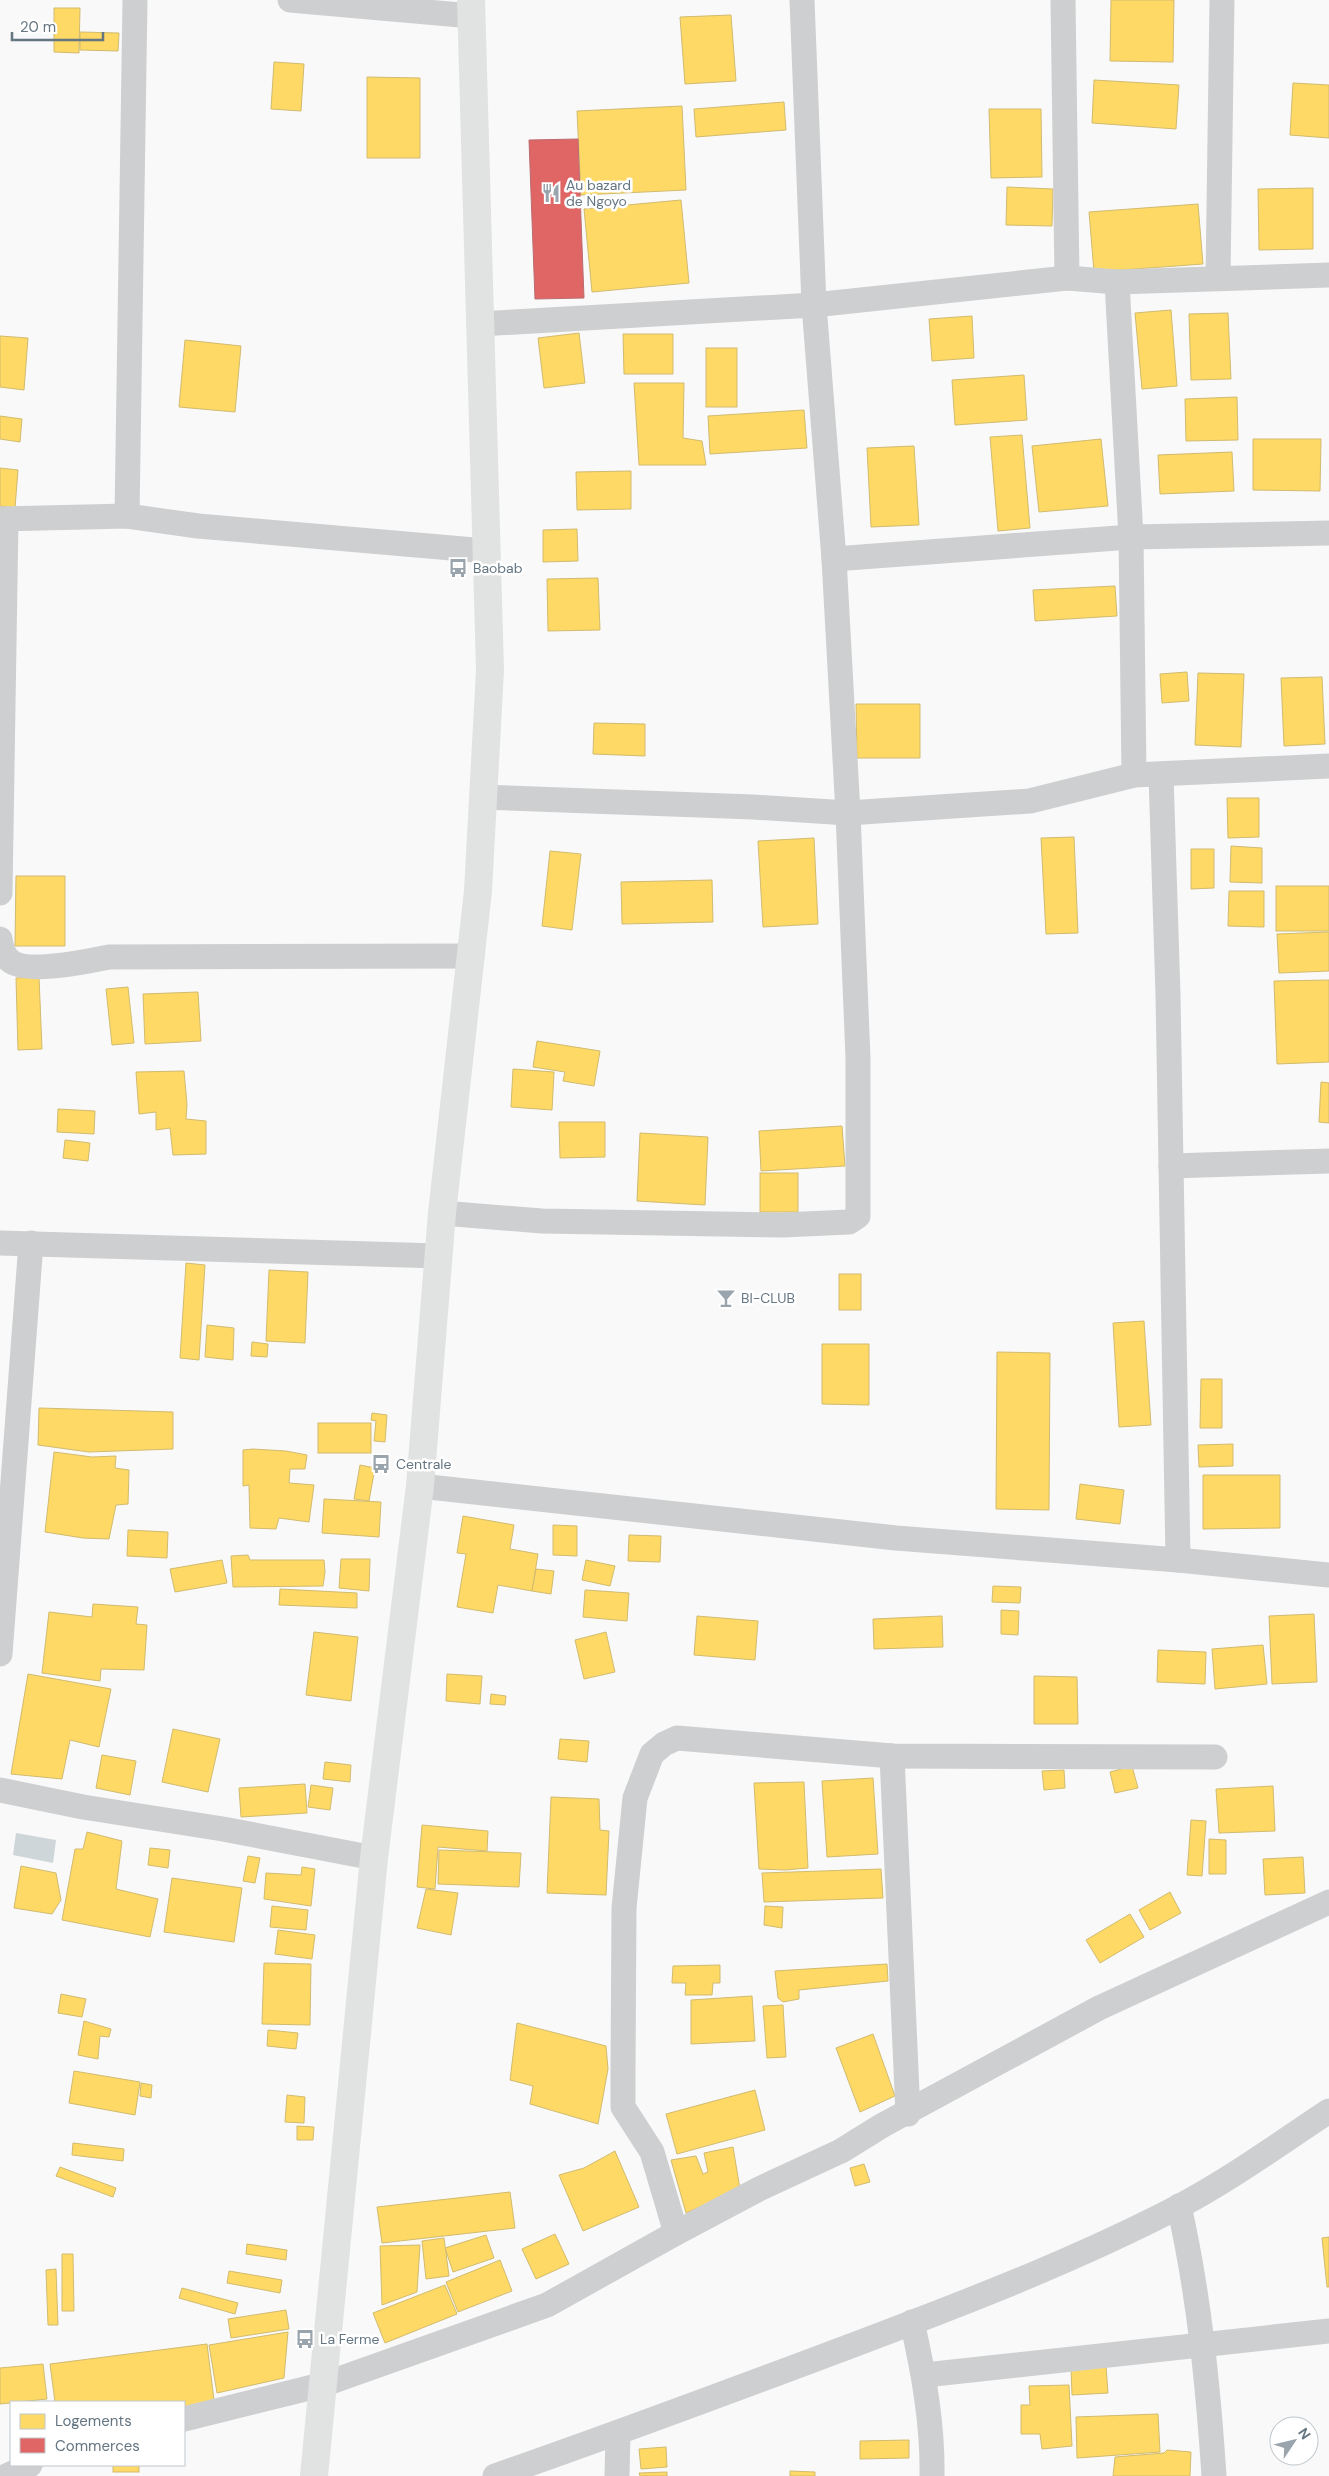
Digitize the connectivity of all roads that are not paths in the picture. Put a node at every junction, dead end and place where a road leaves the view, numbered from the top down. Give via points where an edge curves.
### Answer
1 (135, 0) edge
2 (290, 0) edge
3 (802, 0) edge
4 (1063, 0) edge
5 (1222, 0) edge
6 (472, 8) edge
7 (1329, 275) edge
8 (1218, 277) junction
9 (1067, 278) junction
10 (1117, 282) junction
11 (814, 305) junction
12 (479, 324) junction
13 (127, 516) junction
14 (3, 519) edge
15 (1329, 533) edge
16 (1131, 537) junction
17 (486, 551) junction
18 (834, 559) junction
19 (1329, 766) edge
20 (1134, 775) junction
21 (1161, 775) junction
22 (482, 797) junction
23 (848, 813) junction
24 (0, 893) edge
25 (0, 939) edge
26 (472, 956) junction
27 (1329, 1161) edge
28 (1171, 1166) junction
29 (442, 1213) junction
30 (0, 1243) edge
31 (30, 1243) junction
32 (439, 1256) junction
33 (420, 1486) junction
34 (1178, 1560) junction
35 (1329, 1575) edge
36 (0, 1654) edge
37 (892, 1756) junction
38 (1215, 1758) dead end
39 (0, 1790) edge
40 (374, 1858) junction
41 (1329, 1902) edge
42 (1329, 2111) edge
43 (908, 2114) junction
44 (1179, 2206) junction
45 (676, 2233) junction
46 (912, 2322) junction
47 (1329, 2331) edge
48 (1203, 2344) junction
49 (925, 2375) junction
50 (325, 2384) junction
51 (185, 2420) edge
52 (618, 2433) junction
53 (28, 2466) edge
54 (6, 2476) edge
55 (314, 2476) edge
56 (495, 2476) edge
57 (617, 2476) edge
58 (932, 2476) edge
59 (1214, 2476) edge

1 - 13 street
2 - 6 street
3 - 11 street
4 - 9 street
5 - 8 street
6 - 12 highway
7 - 8 street
8 - 10 street
9 - 10 street
9 - 11 street
10 - 16 street
11 - 12 street
11 - 18 street
12 - 17 highway
13 - 14 street
13 - 17 street via 198,526
14 - 24 street
15 - 16 street
16 - 18 street
16 - 20 street
17 - 22 highway via 490,670
18 - 23 street
19 - 21 street
20 - 21 street
20 - 23 street via 1030,801
21 - 28 street
22 - 23 street
22 - 26 highway
23 - 29 street via 858,1058 858,1216 849,1222 783,1225 542,1221
25 - 26 street via 10,960 22,966 68,964 109,957
26 - 29 highway
27 - 28 street
28 - 34 street
29 - 32 highway
30 - 31 street
31 - 32 street
31 - 36 street
32 - 33 highway
33 - 34 street via 896,1538
33 - 40 highway
34 - 35 street
37 - 38 street
37 - 43 street
37 - 45 street via 678,1738 652,1754 644,1770 635,1798 624,1908 623,2107 652,2152
39 - 40 street
40 - 50 highway
41 - 43 street via 1099,2008
42 - 44 street
43 - 45 street
44 - 46 street via 1088,2250
44 - 48 street via 1192,2266
45 - 50 street via 547,2305
46 - 49 street
46 - 52 street
47 - 48 street
48 - 49 street
48 - 59 street
49 - 58 street
50 - 51 street
50 - 55 highway
52 - 56 street
52 - 57 street
53 - 54 street

